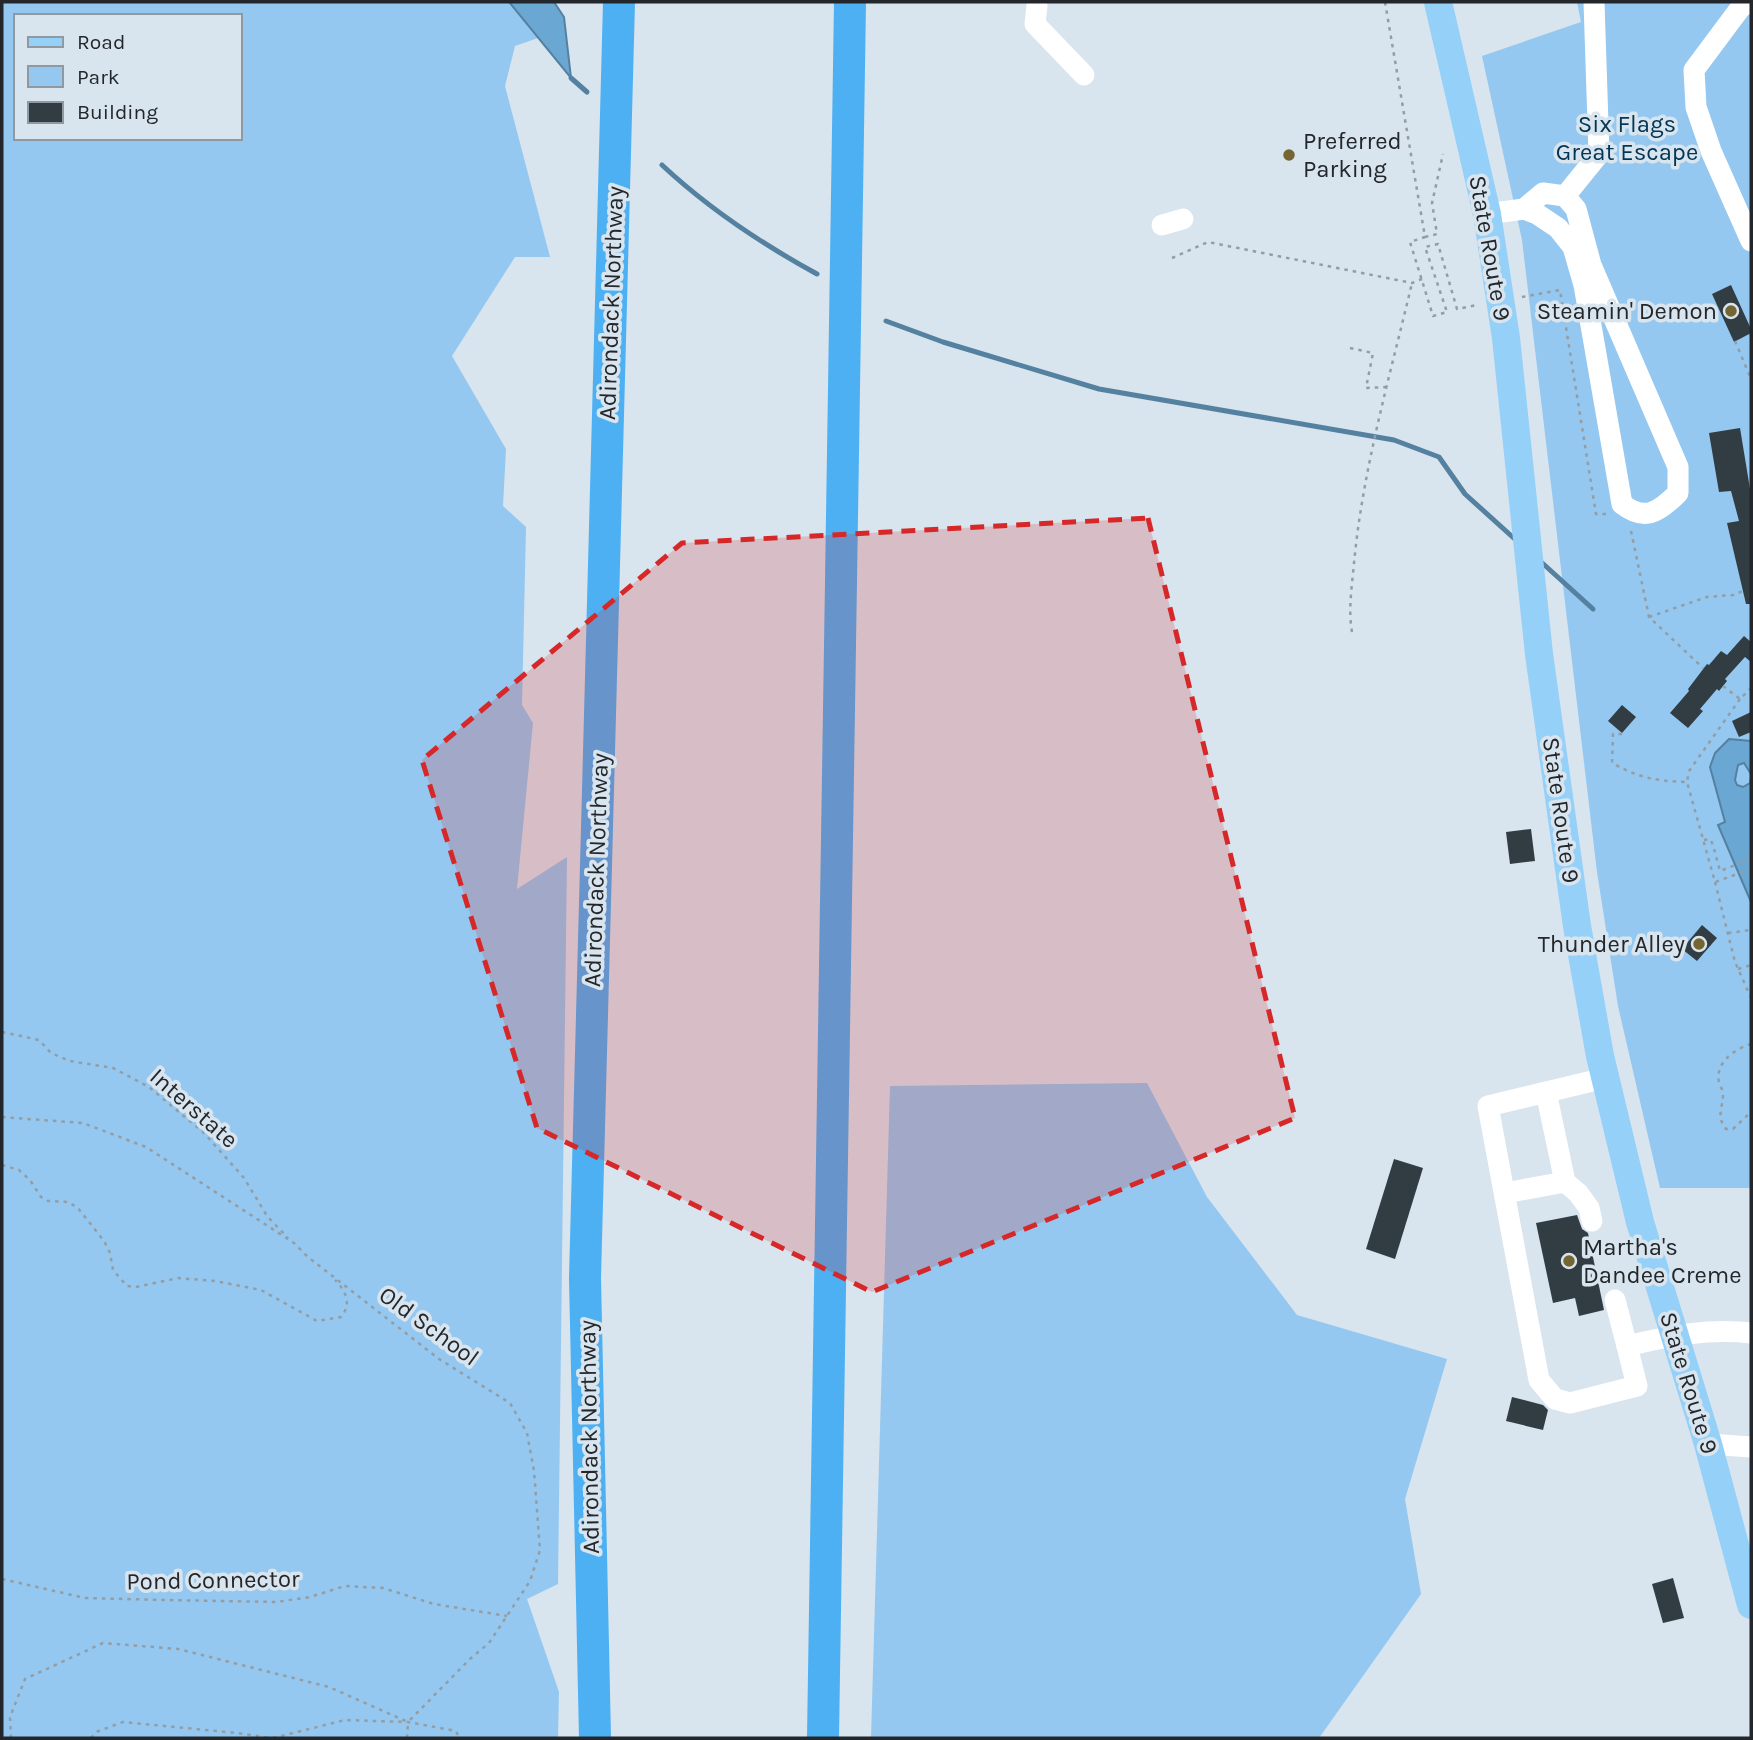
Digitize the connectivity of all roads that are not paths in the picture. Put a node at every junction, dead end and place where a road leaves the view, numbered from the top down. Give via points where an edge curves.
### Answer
1 (619, 2) edge
2 (850, 2) edge
3 (1438, 2) edge
4 (1594, 2) edge
5 (1749, 2) edge
6 (1037, 6) dead end
7 (1084, 75) dead end
8 (1565, 196) junction
9 (1524, 209) junction
10 (1487, 214) junction
11 (1183, 219) dead end
12 (1162, 225) dead end
13 (1751, 241) edge
14 (1605, 1078) junction
15 (1546, 1092) junction
16 (1565, 1182) junction
17 (1505, 1193) junction
18 (1592, 1221) dead end
19 (1615, 1300) dead end
20 (1751, 1333) edge
21 (1675, 1335) junction
22 (1627, 1346) junction
23 (1708, 1444) junction
24 (1751, 1447) edge
25 (1751, 1605) edge
26 (596, 1738) edge
27 (823, 1738) edge

1 - 26 highway, Adirondack Northway via 585,1278
2 - 27 highway
3 - 10 main road, State Route 9
4 - 8 street via 1599,154
5 - 13 street via 1694,70 1696,107
6 - 7 street via 1035,24
8 - 9 street via 1543,193
8 - 9 street via 1577,209 1591,265 1678,467 1678,493 1648,514 1634,513 1622,504 1584,285 1573,247 1558,228
9 - 10 street
10 - 14 main road, State Route 9 via 1506,338 1539,653 1577,926
11 - 12 street
14 - 15 street
14 - 21 main road, State Route 9 via 1640,1222
15 - 16 street
15 - 17 street via 1488,1106
16 - 17 street
16 - 18 street via 1589,1208
17 - 22 street via 1539,1380 1555,1399 1570,1403 1637,1385
19 - 22 street
20 - 21 street
21 - 22 street
21 - 23 main road, State Route 9
23 - 24 street
23 - 25 main road, State Route 9

